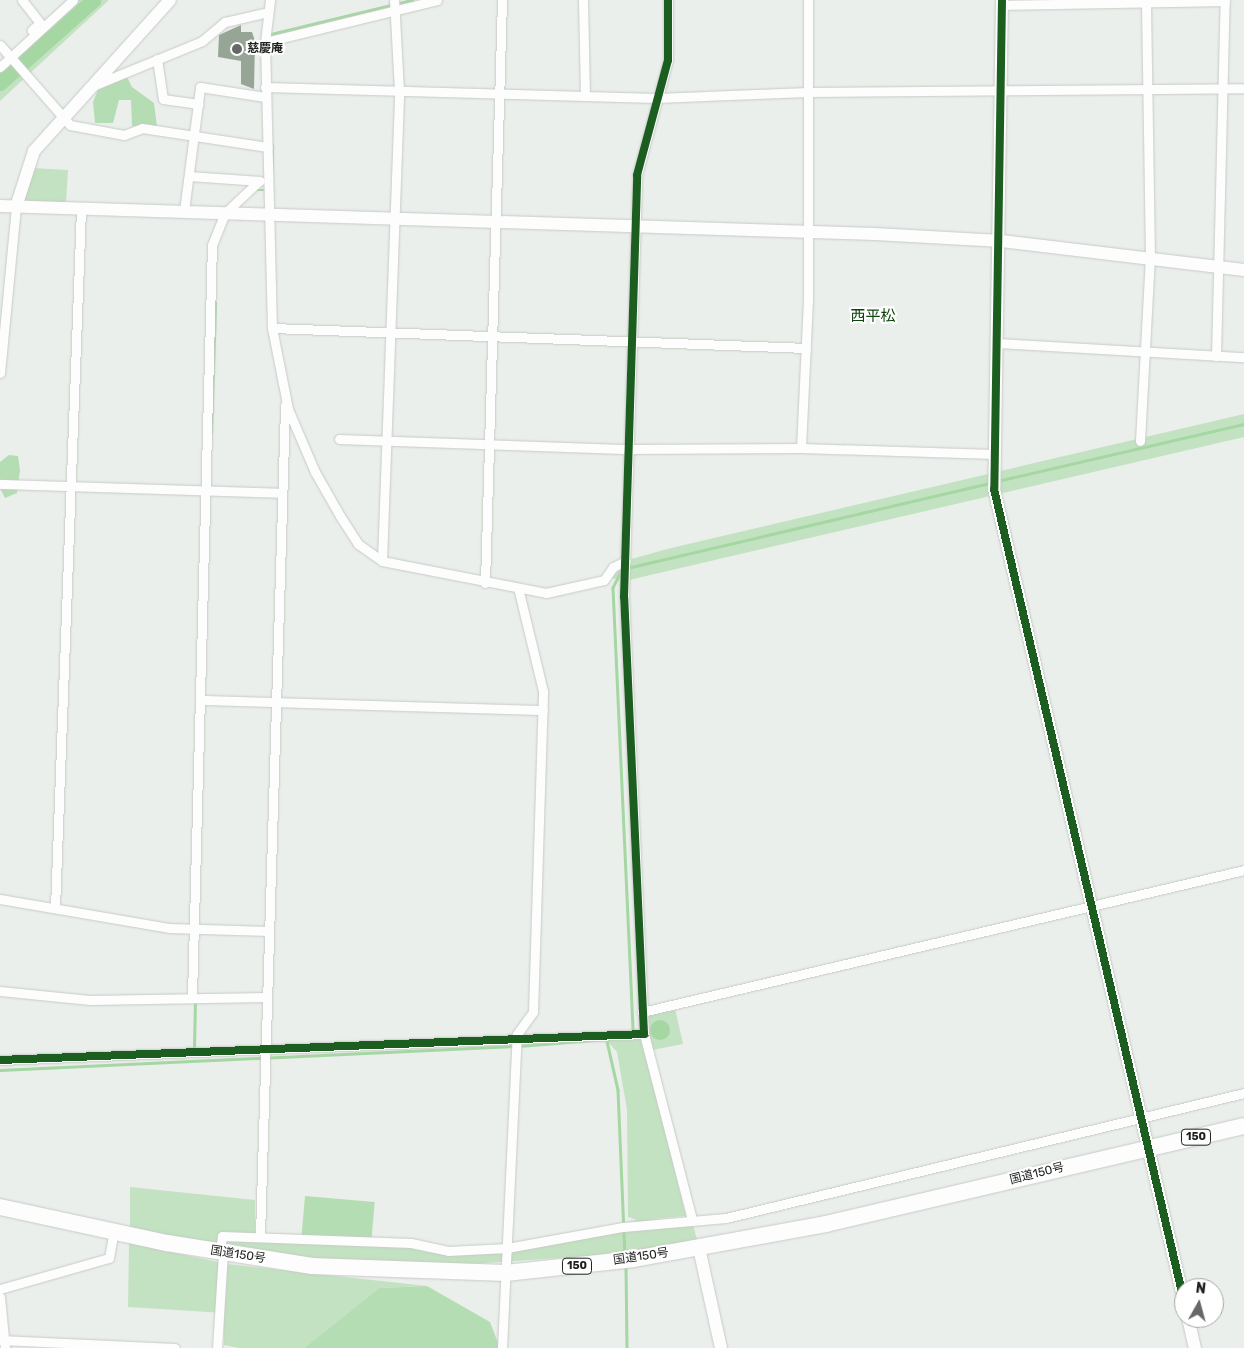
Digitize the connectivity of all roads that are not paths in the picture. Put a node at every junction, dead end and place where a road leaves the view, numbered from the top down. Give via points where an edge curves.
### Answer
1 (22, 0) edge
2 (74, 0) edge
3 (170, 0) edge
4 (270, 0) edge
5 (437, 0) edge
6 (502, 0) edge
7 (583, 0) edge
8 (668, 0) edge
9 (808, 0) edge
10 (1225, 1) edge
11 (1146, 2) edge
12 (1002, 3) edge
13 (394, 6) edge
14 (268, 12) junction
15 (268, 41) junction
16 (0, 44) edge
17 (7, 57) edge
18 (157, 59) junction
19 (0, 67) edge
20 (88, 87) junction
21 (266, 87) junction
22 (1225, 88) junction
23 (1244, 88) edge
24 (1148, 89) junction
25 (399, 90) junction
26 (808, 92) junction
27 (1003, 92) junction
28 (500, 93) junction
29 (585, 96) junction
30 (266, 97) junction
31 (656, 98) junction
32 (199, 104) junction
33 (60, 118) junction
34 (196, 136) junction
35 (268, 147) junction
36 (189, 176) junction
37 (259, 181) junction
38 (270, 182) junction
39 (0, 206) edge
40 (16, 207) junction
41 (81, 208) junction
42 (184, 211) junction
43 (226, 213) junction
44 (270, 214) junction
45 (394, 218) junction
46 (497, 221) junction
47 (638, 226) junction
48 (808, 232) junction
49 (1001, 241) junction
50 (1150, 258) junction
51 (1219, 266) junction
52 (1244, 270) edge
53 (4, 282) edge
54 (272, 328) junction
55 (390, 334) junction
56 (494, 337) junction
57 (634, 342) junction
58 (998, 344) junction
59 (806, 348) junction
60 (1145, 352) junction
61 (1216, 356) junction
62 (1244, 357) edge
63 (0, 373) edge
64 (286, 397) junction
65 (339, 439) dead end
66 (387, 440) junction
67 (1140, 441) dead end
68 (490, 444) junction
69 (801, 448) junction
70 (630, 450) junction
71 (994, 454) junction
72 (0, 484) edge
73 (72, 488) junction
74 (208, 491) junction
75 (282, 493) junction
76 (626, 560) junction
77 (382, 561) junction
78 (485, 583) junction
79 (518, 588) junction
80 (201, 700) junction
81 (276, 702) junction
82 (543, 710) junction
83 (1244, 870) edge
84 (0, 899) edge
85 (1092, 906) junction
86 (55, 908) junction
87 (195, 929) junction
88 (269, 930) junction
89 (0, 991) edge
90 (192, 997) junction
91 (267, 997) junction
92 (642, 1012) junction
93 (640, 1034) junction
94 (517, 1039) junction
95 (265, 1046) junction
96 (0, 1060) edge
97 (1244, 1093) edge
98 (1141, 1117) junction
99 (1244, 1126) edge
100 (1149, 1148) junction
101 (0, 1207) edge
102 (692, 1220) junction
103 (114, 1232) junction
104 (260, 1235) junction
105 (507, 1248) junction
106 (699, 1248) junction
107 (222, 1253) junction
108 (506, 1273) junction
109 (1179, 1278) edge
110 (0, 1290) edge
111 (0, 1297) edge
112 (1190, 1328) edge
113 (3, 1342) edge
114 (175, 1348) edge
115 (217, 1348) edge
116 (502, 1348) edge
117 (721, 1348) edge
118 (1195, 1348) edge

1 - 17 street via 40,23
2 - 17 street
3 - 20 street
4 - 14 street
5 - 13 street
6 - 28 street
7 - 29 street
8 - 31 street via 670,51
9 - 26 street
10 - 11 street
10 - 22 street
11 - 12 street
11 - 24 street
12 - 27 street
13 - 15 street
13 - 25 street
14 - 15 street
14 - 18 street via 234,18 213,36
15 - 21 street
16 - 17 street
17 - 19 street
17 - 33 street
18 - 20 street via 100,86
18 - 32 street via 162,99
20 - 33 street
21 - 25 street
21 - 30 street
22 - 23 street
22 - 24 street
22 - 51 street
24 - 27 street
24 - 50 street
25 - 28 street
25 - 45 street
26 - 27 street
26 - 31 street
26 - 48 street
27 - 49 street
28 - 29 street
28 - 46 street
29 - 31 street
30 - 32 street via 200,87
30 - 35 street
31 - 47 street via 637,175
32 - 34 street
33 - 34 street via 70,125 124,135 142,128
33 - 40 street via 29,161
34 - 35 street
34 - 36 street
35 - 38 street
36 - 37 street
36 - 42 street
37 - 38 street
37 - 43 street
38 - 44 street
39 - 40 street
40 - 41 street
40 - 53 street
41 - 42 street
41 - 73 street
42 - 43 street
43 - 44 street
43 - 74 street via 212,245
44 - 45 street
44 - 54 street
45 - 46 street
45 - 55 street
46 - 47 street
46 - 56 street
47 - 48 street
47 - 57 street
48 - 49 street
48 - 59 street
49 - 50 street
49 - 58 street
50 - 51 street
50 - 60 street
51 - 52 street
51 - 61 street
53 - 63 street
54 - 55 street
54 - 64 street
55 - 56 street
55 - 66 street
56 - 57 street
56 - 68 street
57 - 59 street
57 - 70 street
58 - 60 street
58 - 71 street
59 - 69 street
60 - 61 street
60 - 67 street
61 - 62 street
64 - 75 street
64 - 77 street via 315,472 340,516 358,544
65 - 66 street
66 - 68 street
66 - 77 street
68 - 70 street
68 - 78 street
69 - 70 street
69 - 71 street
70 - 76 street
71 - 85 street via 994,482
72 - 73 street
73 - 74 street
73 - 86 street
74 - 75 street
74 - 80 street
75 - 81 street
76 - 79 street via 613,567 604,580 546,593
76 - 92 street
77 - 78 street
78 - 79 street
79 - 82 street via 544,691
80 - 81 street
80 - 87 street
81 - 82 street
81 - 88 street
82 - 94 street via 533,1012
83 - 85 street
84 - 86 street
85 - 92 street
85 - 98 street
86 - 87 street
87 - 88 street
87 - 90 street
88 - 91 street
89 - 90 street via 90,1000
90 - 91 street
91 - 95 street
92 - 93 street
93 - 94 street
93 - 102 street
94 - 95 street
94 - 105 street
95 - 96 street
95 - 104 street
97 - 98 street
98 - 100 street
98 - 102 street via 726,1218
99 - 100 highway, 国道150号 / 150
100 - 106 highway, 国道150号 / 150 via 826,1224
100 - 109 street
101 - 103 highway, 国道150号 / 150
102 - 105 street
103 - 107 highway, 国道150号 / 150
103 - 110 street via 109,1258
104 - 105 street via 410,1243 448,1251
104 - 107 street via 222,1236
105 - 108 street
106 - 108 highway, 国道150号 / 150
106 - 117 street
107 - 108 highway, 国道150号 / 150 via 369,1271
107 - 115 street
108 - 116 street
111 - 113 street
112 - 118 street
113 - 114 street

